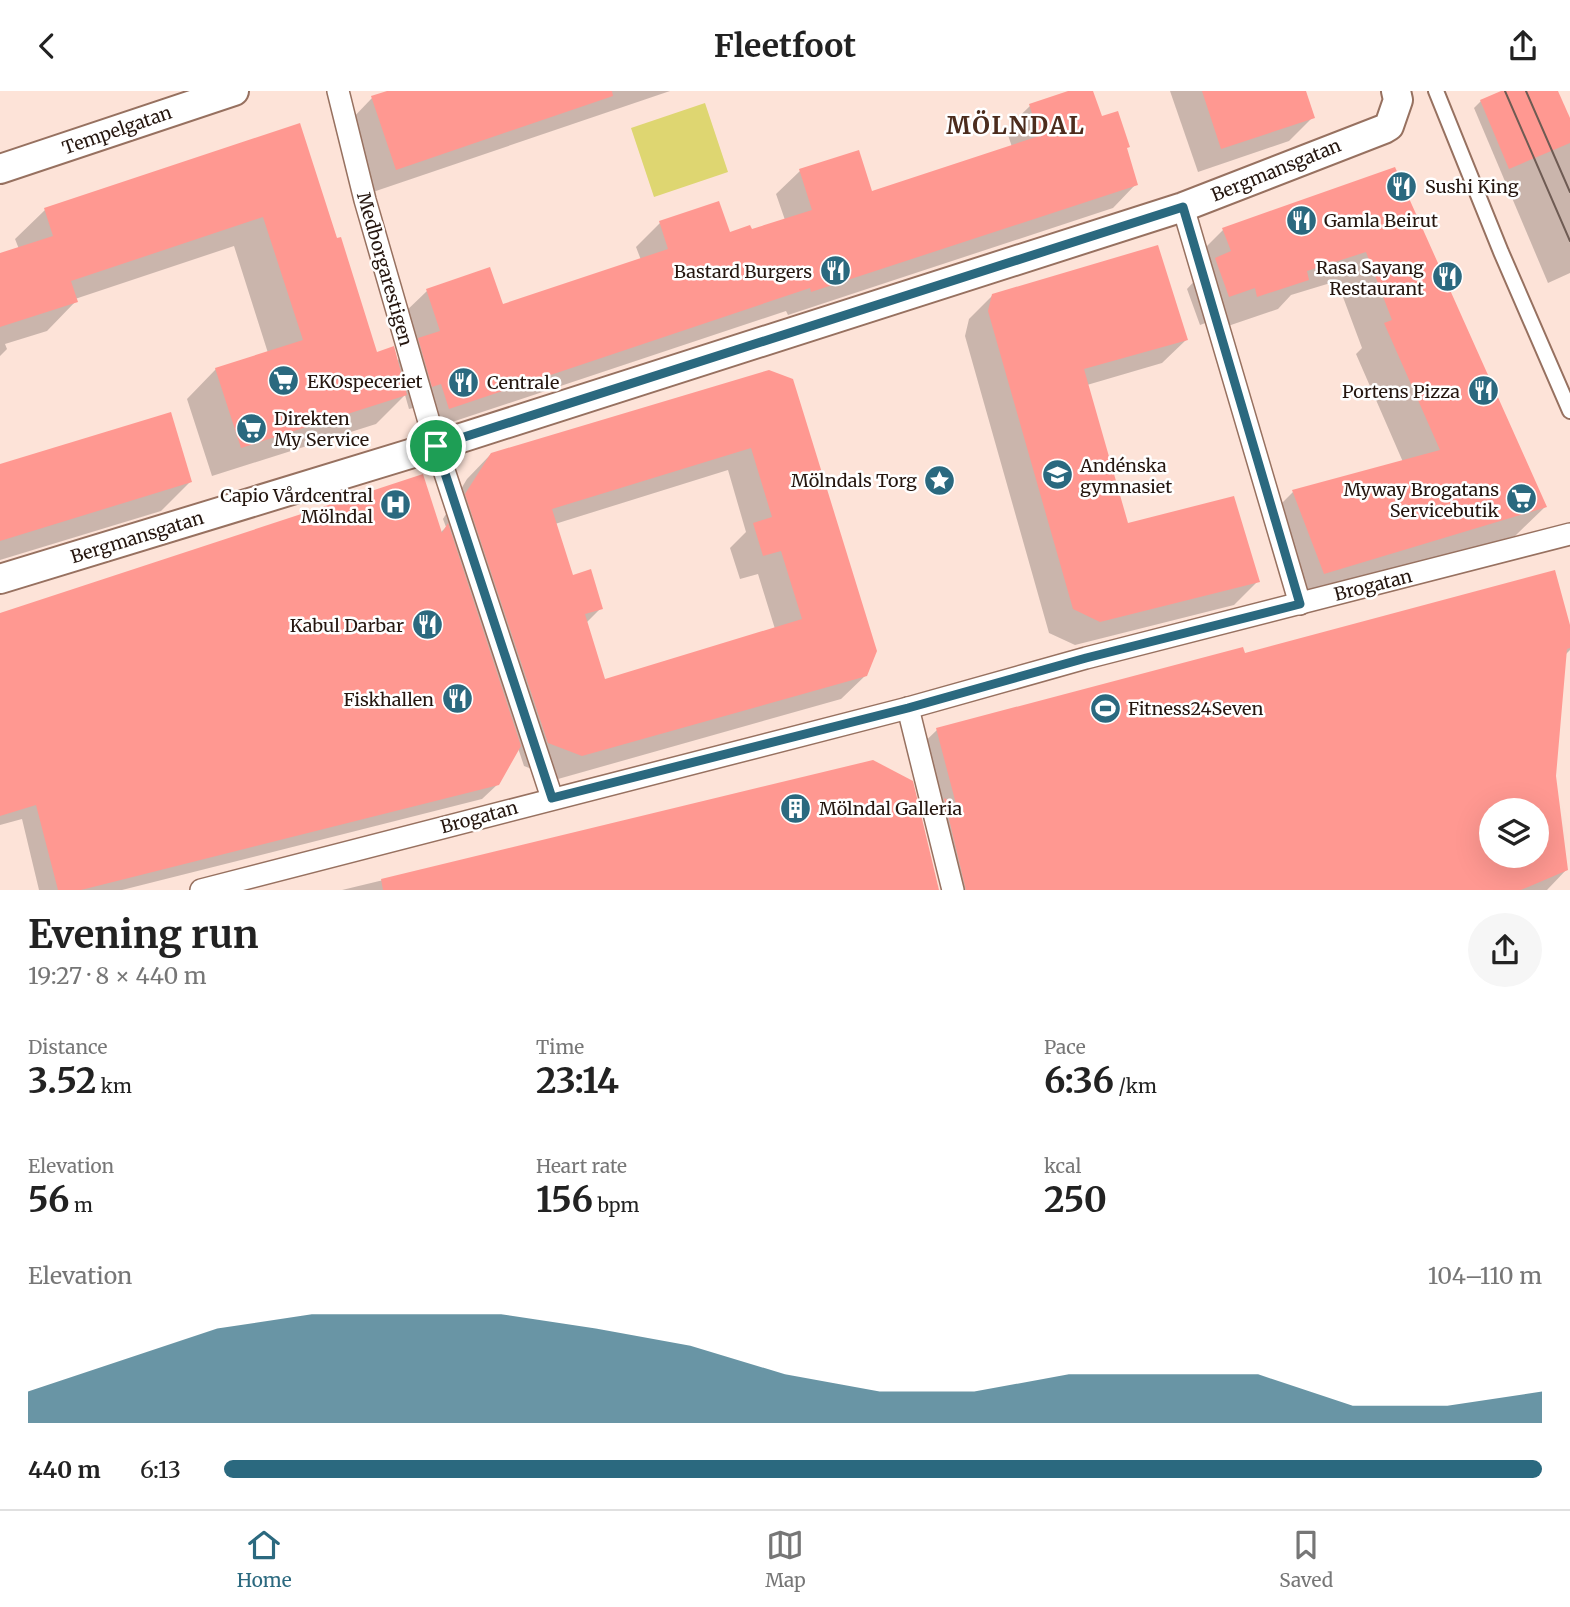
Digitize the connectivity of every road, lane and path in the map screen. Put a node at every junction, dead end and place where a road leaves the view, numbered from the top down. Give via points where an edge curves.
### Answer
1 (234, 91) edge
2 (338, 91) edge
3 (1396, 91) edge
4 (1436, 91) edge
5 (0, 170) edge
6 (1183, 207) junction
7 (1570, 411) edge
8 (436, 446) junction
9 (1570, 534) edge
10 (0, 579) edge
11 (1300, 604) junction
12 (908, 708) junction
13 (552, 798) junction
14 (201, 890) edge
15 (953, 890) edge

1 - 5 street, Tempelgatan
2 - 8 street, Medborgarestigen
3 - 6 street, Bergmansgatan via 1398,100 1389,126
4 - 7 lane
6 - 8 street, Bergmansgatan
6 - 11 street
8 - 10 street, Bergmansgatan
8 - 13 street, Medborgarestigen
9 - 11 street, Brogatan
11 - 12 street, Brogatan
12 - 13 street, Brogatan
12 - 15 street
13 - 14 street, Brogatan

